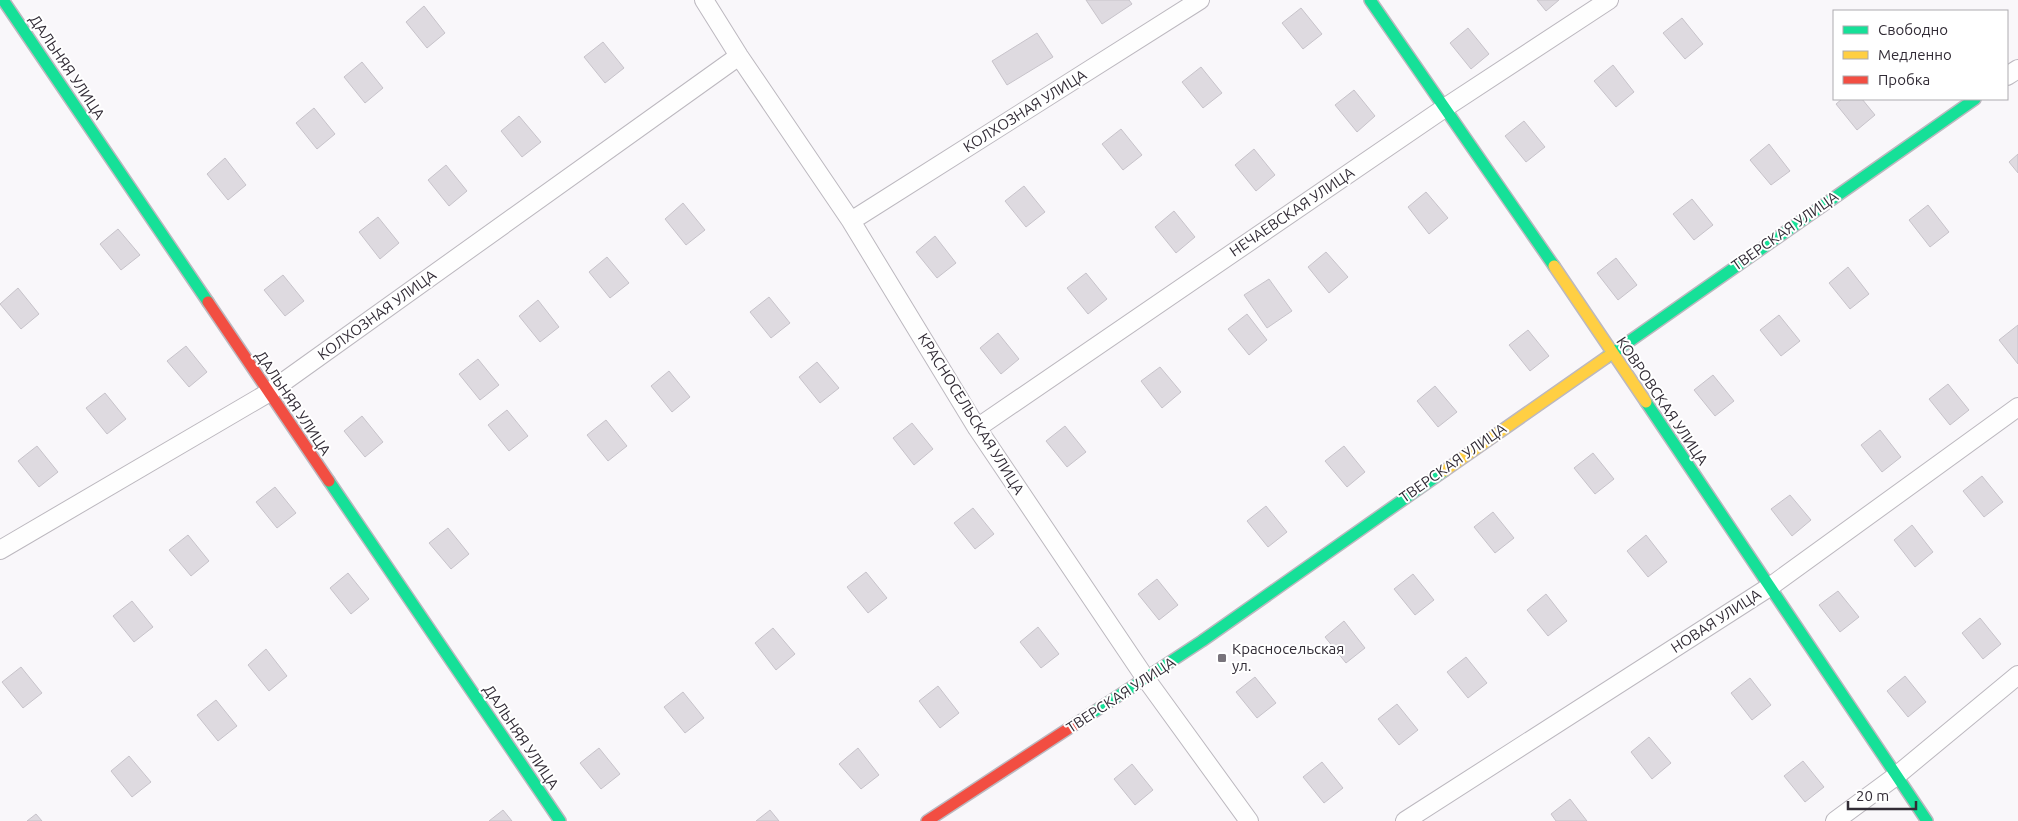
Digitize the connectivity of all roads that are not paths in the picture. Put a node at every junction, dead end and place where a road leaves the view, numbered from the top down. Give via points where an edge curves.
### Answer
1 (3, 0) edge
2 (704, 0) edge
3 (1200, 0) edge
4 (1370, 0) edge
5 (1609, 0) edge
6 (739, 56) junction
7 (1974, 100) edge
8 (1446, 107) junction
9 (851, 221) junction
10 (1610, 352) junction
11 (268, 393) junction
12 (2018, 407) edge
13 (977, 428) junction
14 (0, 550) edge
15 (1771, 586) junction
16 (2018, 676) edge
17 (1146, 679) junction
18 (1896, 776) junction
19 (560, 821) edge
20 (927, 821) edge
21 (1248, 821) edge
22 (1405, 821) edge
23 (1835, 821) edge
24 (1927, 821) edge

1 - 11 street, ДАЛЬНЯЯ УЛИЦА
2 - 6 street, КРАСНОСЕЛЬСКАЯ УЛИЦА
3 - 9 street, КОЛХОЗНАЯ УЛИЦА
4 - 8 street, КОВРОВСКАЯ УЛИЦА
5 - 8 street, НЕЧАЕВСКАЯ УЛИЦА
6 - 9 street, КРАСНОСЕЛЬСКАЯ УЛИЦА
6 - 11 street, КОЛХОЗНАЯ УЛИЦА
7 - 10 street, ТВЕРСКАЯ УЛИЦА
8 - 10 street, КОВРОВСКАЯ УЛИЦА
8 - 13 street, НЕЧАЕВСКАЯ УЛИЦА
9 - 13 street, КРАСНОСЕЛЬСКАЯ УЛИЦА
10 - 15 street, КОВРОВСКАЯ УЛИЦА
10 - 17 street, ТВЕРСКАЯ УЛИЦА
11 - 14 street, КОЛХОЗНАЯ УЛИЦА
11 - 19 street, ДАЛЬНЯЯ УЛИЦА
12 - 15 street, НОВАЯ УЛИЦА
13 - 17 street, КРАСНОСЕЛЬСКАЯ УЛИЦА
15 - 18 street, КОВРОВСКАЯ УЛИЦА
15 - 22 street, НОВАЯ УЛИЦА
16 - 18 street
17 - 20 street, ТВЕРСКАЯ УЛИЦА
17 - 21 street, КРАСНОСЕЛЬСКАЯ УЛИЦА
18 - 23 street
18 - 24 street, КОВРОВСКАЯ УЛИЦА

